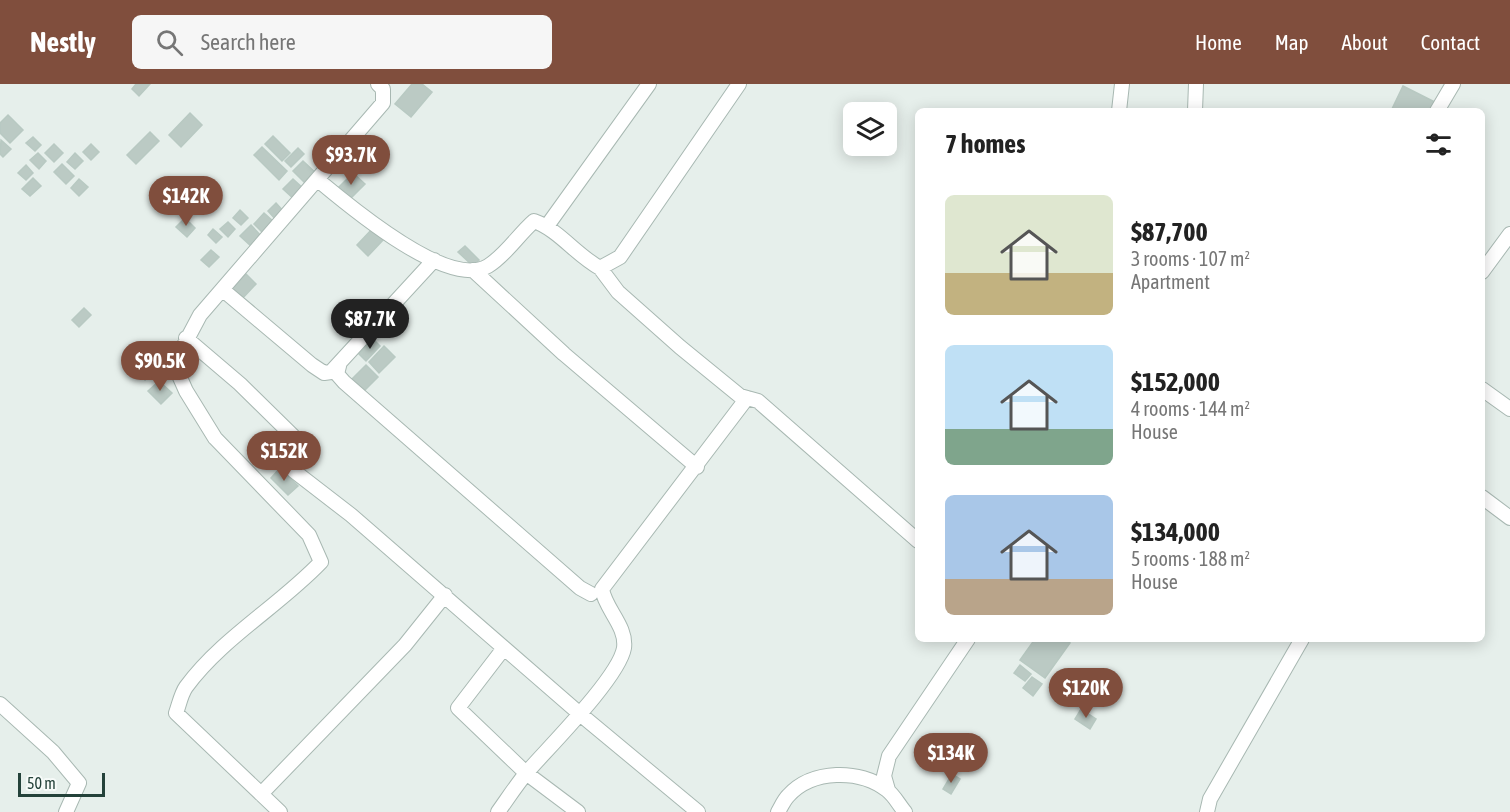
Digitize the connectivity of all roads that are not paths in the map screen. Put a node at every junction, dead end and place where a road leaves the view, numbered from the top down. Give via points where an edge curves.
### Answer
1 (378, 84) edge
2 (649, 84) edge
3 (738, 84) edge
4 (1122, 84) edge
5 (1196, 84) edge
6 (1453, 84) edge
7 (1119, 108) edge
8 (1195, 108) edge
9 (1439, 108) edge
10 (318, 180) junction
11 (547, 226) junction
12 (1510, 234) edge
13 (434, 260) junction
14 (600, 268) junction
15 (1485, 268) edge
16 (473, 270) junction
17 (223, 290) junction
18 (186, 339) junction
19 (339, 366) junction
20 (1485, 391) edge
21 (747, 398) junction
22 (1510, 409) edge
23 (697, 467) junction
24 (1485, 499) edge
25 (1510, 518) edge
26 (915, 538) edge
27 (591, 594) dead end
28 (445, 595) junction
29 (966, 642) edge
30 (1300, 642) edge
31 (504, 648) junction
32 (0, 704) edge
33 (580, 714) junction
34 (526, 773) junction
35 (888, 790) junction
36 (261, 794) junction
37 (66, 812) edge
38 (280, 812) edge
39 (498, 812) edge
40 (578, 812) edge
41 (698, 812) edge
42 (778, 812) edge
43 (905, 812) edge
44 (1207, 812) edge

1 - 10 street via 383,89 383,103
2 - 11 street
3 - 14 street via 620,257
4 - 7 street
5 - 8 street
6 - 9 street
10 - 13 street via 395,240
10 - 17 street
11 - 14 street
11 - 16 street via 534,221 487,267
12 - 15 street
13 - 16 street
13 - 19 street
14 - 21 street via 618,292 680,347
16 - 23 street
17 - 18 street via 200,315
17 - 19 street via 324,373
18 - 28 street via 295,438 286,457 294,471
18 - 36 street via 174,364 186,391 215,438 309,535 321,562 211,660 184,689 176,713
19 - 27 street via 337,374 362,398
20 - 22 street
21 - 23 street
21 - 26 street via 758,401
23 - 33 street via 602,589 603,598 618,622 624,647 617,666
24 - 25 street
28 - 31 street
28 - 36 street via 405,645
29 - 35 street via 890,756 884,776
30 - 44 street via 1210,799
31 - 33 street
31 - 34 street via 458,708
32 - 37 street via 53,752 79,783
33 - 34 street
33 - 41 street
34 - 39 street
34 - 40 street
35 - 42 street via 838,773 811,781 788,795
35 - 43 street
36 - 38 street

